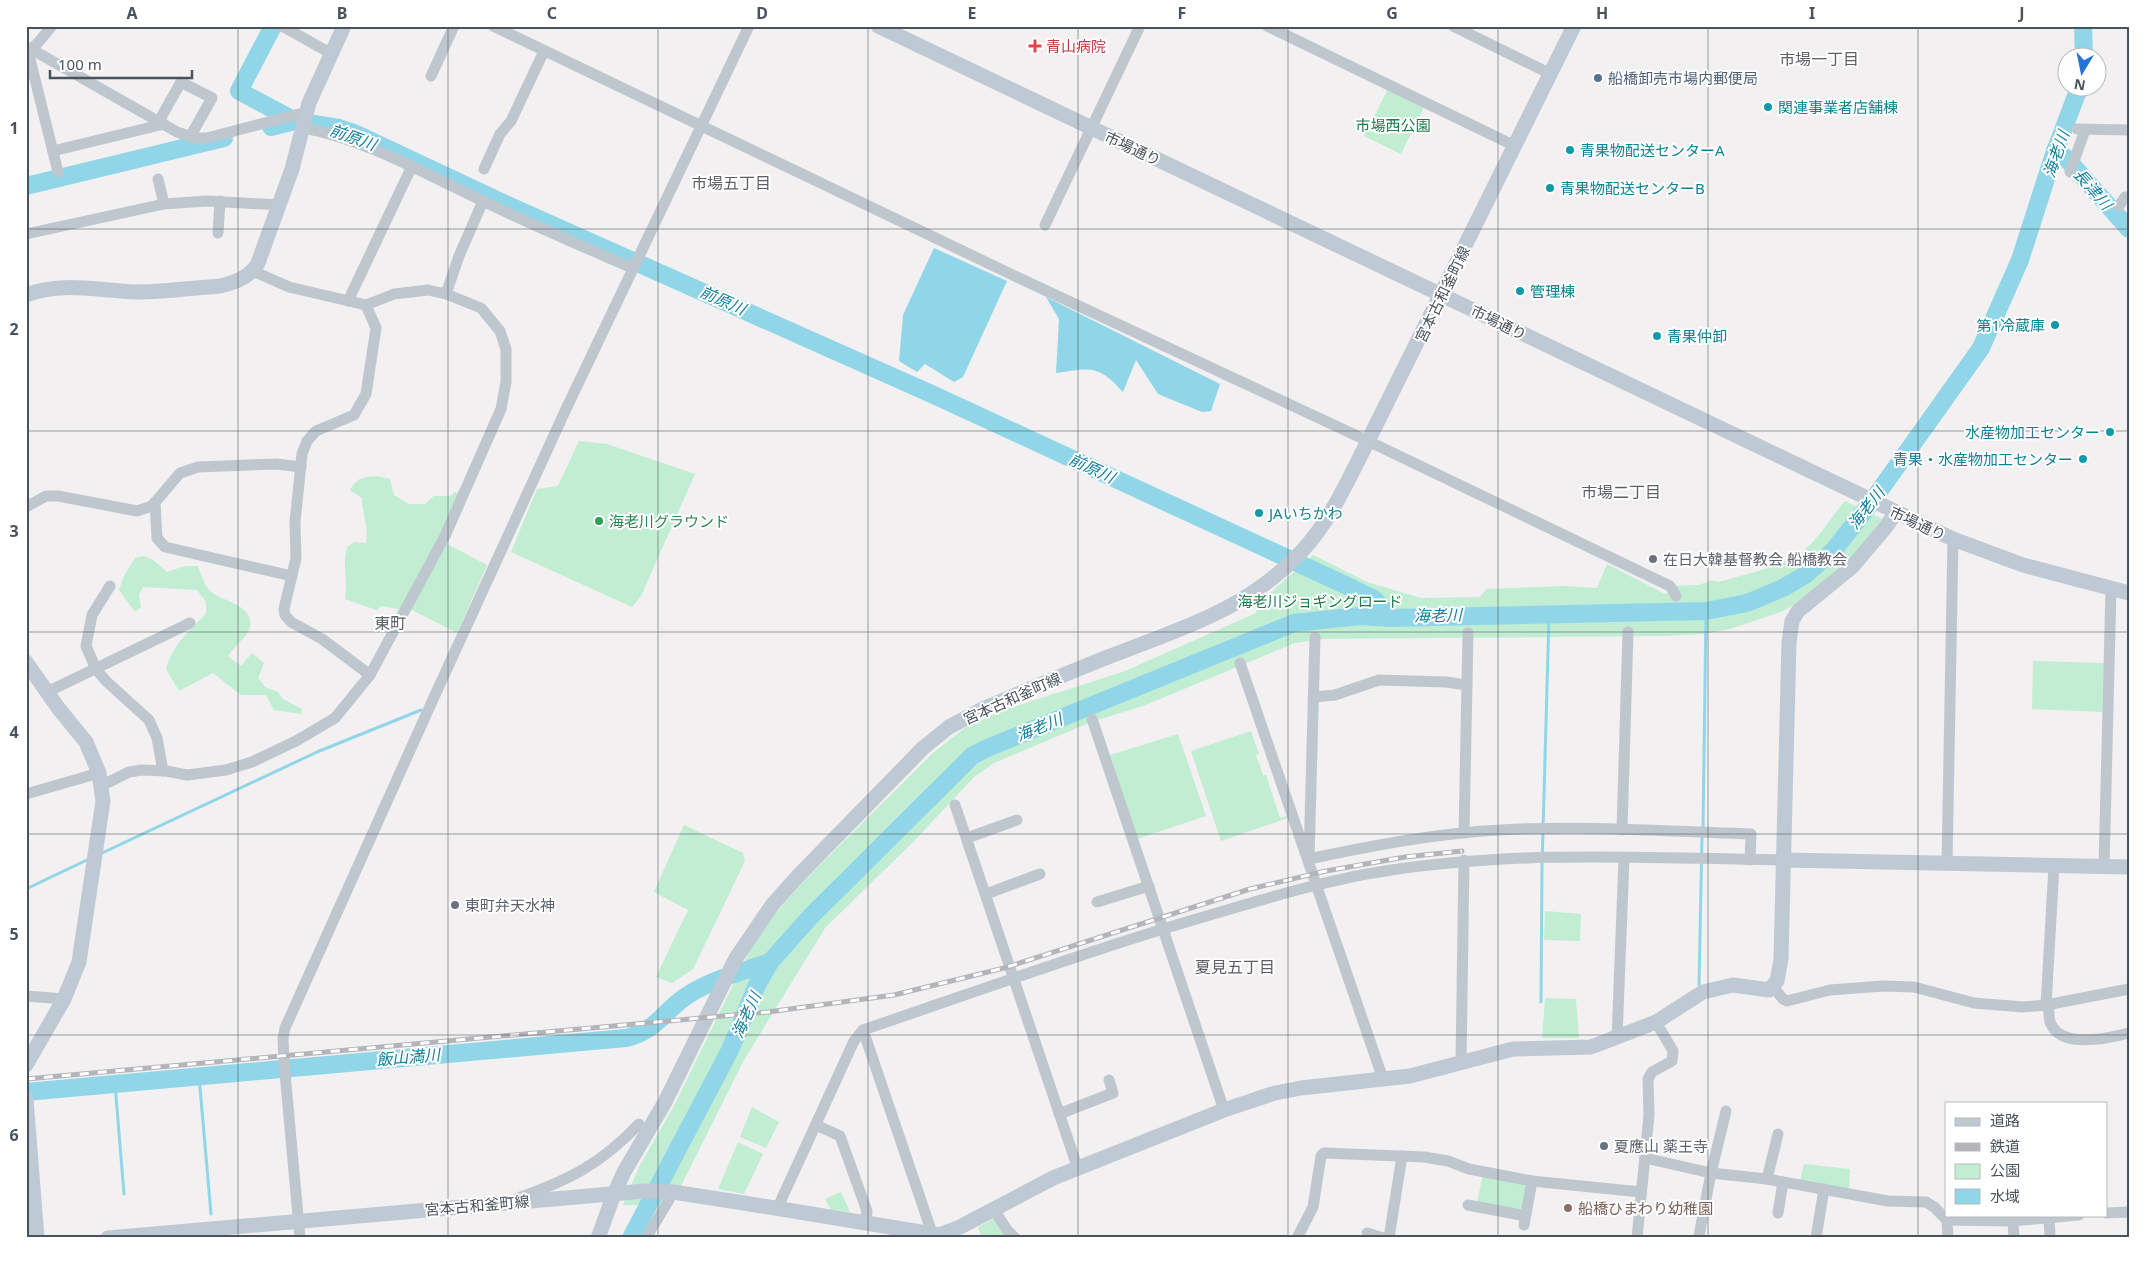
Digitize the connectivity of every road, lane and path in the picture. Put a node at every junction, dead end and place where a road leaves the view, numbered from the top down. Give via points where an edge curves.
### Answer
1 (52, 26) edge
2 (282, 26) edge
3 (344, 26) edge
4 (454, 26) edge
5 (493, 26) edge
6 (749, 26) edge
7 (878, 26) edge
8 (1140, 26) edge
9 (1267, 26) edge
10 (1454, 26) edge
11 (1574, 26) edge
12 (28, 50) edge
13 (544, 50) junction
14 (332, 54) junction
15 (1551, 74) junction
16 (431, 76) dead end
17 (305, 121) junction
18 (161, 123) junction
19 (702, 125) junction
20 (1092, 129) junction
21 (2129, 130) edge
22 (190, 137) junction
23 (1515, 146) junction
24 (53, 151) junction
25 (412, 166) junction
26 (2072, 167) dead end
27 (484, 169) dead end
28 (58, 172) dead end
29 (158, 179) dead end
30 (2129, 197) edge
31 (220, 202) junction
32 (483, 202) junction
33 (164, 204) junction
34 (279, 205) junction
35 (2119, 206) dead end
36 (1044, 225) dead end
37 (218, 233) dead end
38 (26, 234) edge
39 (633, 267) junction
40 (253, 271) junction
41 (446, 294) junction
42 (26, 295) edge
43 (1442, 295) junction
44 (348, 301) junction
45 (366, 305) junction
46 (1368, 441) junction
47 (301, 468) junction
48 (155, 502) junction
49 (26, 507) edge
50 (1889, 509) junction
51 (1953, 539) junction
52 (292, 576) junction
53 (110, 586) dead end
54 (2111, 589) junction
55 (2129, 593) edge
56 (1676, 596) dead end
57 (190, 623) dead end
58 (1628, 632) dead end
59 (1468, 633) dead end
60 (1315, 637) dead end
61 (26, 662) edge
62 (1240, 663) dead end
63 (96, 669) junction
64 (370, 676) junction
65 (1466, 685) junction
66 (47, 692) junction
67 (1314, 697) junction
68 (1092, 719) dead end
69 (163, 771) junction
70 (100, 779) junction
71 (26, 794) edge
72 (955, 805) dead end
73 (1017, 820) dead end
74 (1622, 830) junction
75 (1464, 833) junction
76 (967, 838) junction
77 (1624, 858) junction
78 (1309, 859) junction
79 (1464, 860) junction
80 (1750, 860) junction
81 (1784, 860) junction
82 (1947, 864) junction
83 (2054, 866) junction
84 (2104, 867) junction
85 (2129, 867) edge
86 (1040, 874) dead end
87 (1315, 884) junction
88 (1149, 886) junction
89 (986, 894) junction
90 (1097, 902) dead end
91 (1164, 929) junction
92 (1015, 978) junction
93 (1773, 987) junction
94 (2129, 989) edge
95 (26, 996) edge
96 (64, 999) junction
97 (2047, 1005) junction
98 (1656, 1022) junction
99 (863, 1030) junction
100 (2129, 1033) edge
101 (1617, 1038) junction
102 (1461, 1063) junction
103 (26, 1065) edge
104 (1383, 1079) junction
105 (1109, 1080) dead end
106 (26, 1099) edge
107 (1224, 1110) junction
108 (1726, 1111) dead end
109 (1059, 1114) junction
110 (639, 1124) dead end
111 (816, 1125) junction
112 (1778, 1134) dead end
113 (1402, 1156) junction
114 (1645, 1158) junction
115 (1078, 1169) junction
116 (1711, 1173) junction
117 (1767, 1179) junction
118 (1532, 1180) junction
119 (1783, 1182) junction
120 (1824, 1189) junction
121 (1641, 1192) junction
122 (614, 1194) junction
123 (667, 1196) junction
124 (508, 1202) junction
125 (1468, 1205) dead end
126 (993, 1208) junction
127 (777, 1209) junction
128 (2129, 1212) edge
129 (1778, 1213) dead end
130 (2108, 1213) edge
131 (2049, 1216) edge
132 (1947, 1220) junction
133 (2013, 1221) junction
134 (298, 1222) junction
135 (865, 1224) junction
136 (1368, 1233) dead end
137 (931, 1236) edge
138 (1699, 1236) dead end
139 (133, 1237) edge
140 (37, 1238) edge
141 (108, 1238) edge
142 (300, 1238) edge
143 (598, 1238) edge
144 (646, 1238) edge
145 (1015, 1238) edge
146 (1297, 1238) edge
147 (1383, 1238) edge
148 (1389, 1238) edge
149 (1637, 1238) edge
150 (1816, 1238) edge
151 (1948, 1238) edge
152 (2014, 1238) edge
153 (2050, 1238) edge

1 - 12 street
2 - 14 street
3 - 14 street
4 - 16 street
5 - 13 street
6 - 19 street
7 - 20 street, 市場通り
8 - 20 street
9 - 23 street
10 - 15 street
11 - 15 street, 宮本古和釜町線
12 - 18 street
12 - 24 street
13 - 19 street
13 - 27 street via 511,122 500,134
14 - 17 street
15 - 23 street, 宮本古和釜町線
17 - 22 street via 206,138
17 - 25 street
17 - 34 street
18 - 22 street
18 - 22 street via 181,82 212,98
18 - 24 street
19 - 39 street
19 - 46 street
20 - 36 street
20 - 43 street, 市場通り
21 - 26 street via 2081,130
23 - 43 street, 宮本古和釜町線
24 - 28 street
25 - 32 street
25 - 44 street
29 - 33 street
30 - 35 street
31 - 33 street
31 - 34 street
31 - 37 street
32 - 39 street
32 - 41 street
33 - 38 street
34 - 40 street
39 - 134 street via 289,1019 283,1038
40 - 42 street via 220,286 139,292 78,287
40 - 44 street via 289,287
41 - 45 street via 428,290 394,294
41 - 64 street via 482,308 500,331 506,349 506,382 501,409 445,536
43 - 46 street, 宮本古和釜町線
43 - 50 street, 市場通り
44 - 45 street
45 - 47 street via 376,328 366,394 354,415 316,431 302,454
46 - 56 street via 1670,586
46 - 122 street, 宮本古和釜町線 via 1338,499 1313,538 1293,560 1254,592 1216,615 985,708 949,727 923,748 774,904 730,971 665,1102
47 - 48 street via 276,464 198,467 180,473
47 - 52 street
48 - 49 street via 137,511 46,496
48 - 52 street via 157,538 165,547
50 - 51 street, 市場通り
50 - 81 street via 1886,527 1852,567 1798,611 1792,621
51 - 54 street, 市場通り via 2023,565
51 - 82 street
52 - 64 street via 284,609 290,622 322,639
53 - 63 street via 92,615 86,646
54 - 55 street, 市場通り
54 - 84 street
57 - 63 street
58 - 74 street
59 - 65 street
60 - 67 street
61 - 66 street
62 - 78 street
63 - 66 street
63 - 69 street via 149,720 158,738
64 - 69 street via 334,718 252,762 226,770 187,775
65 - 67 street via 1379,680 1335,695
65 - 75 street
66 - 70 street via 86,742
67 - 78 street
68 - 88 street
69 - 70 street via 142,770
70 - 71 street
70 - 96 street via 103,801 81,947
72 - 76 street
73 - 76 street
74 - 75 street
74 - 80 street via 1751,834
75 - 78 street via 1382,844
76 - 89 street
77 - 79 street
77 - 80 street
77 - 101 street
78 - 87 street
79 - 87 street
79 - 102 street
80 - 81 street
81 - 82 street
81 - 93 street via 1781,959 1779,976
82 - 83 street
83 - 84 street
83 - 97 street
84 - 85 street
86 - 89 street
87 - 91 street
87 - 104 street
88 - 90 street
88 - 91 street
89 - 92 street
91 - 92 street
91 - 107 street
92 - 99 street
92 - 109 street
93 - 97 street via 1787,1001 1830,990 1883,986 1914,987 1974,1003
93 - 98 street via 1764,990 1733,984 1703,992
94 - 97 street
95 - 96 street
96 - 103 street
97 - 100 street via 2050,1024 2064,1036 2086,1040
98 - 101 street
98 - 114 street via 1673,1056 1672,1061 1652,1072 1648,1079
99 - 111 street via 854,1041
99 - 137 street
101 - 102 street via 1591,1047 1514,1049
102 - 104 street
104 - 107 street via 1287,1090
105 - 109 street via 1113,1093
106 - 140 street
107 - 115 street
108 - 116 street
109 - 115 street
110 - 124 street via 607,1155 581,1171
111 - 127 street
111 - 135 street via 840,1136 867,1211
112 - 117 street
113 - 118 street via 1448,1161 1469,1169
113 - 146 street via 1324,1153 1313,1207
113 - 148 street
114 - 116 street
114 - 121 street
115 - 126 street via 1041,1183
116 - 117 street
116 - 138 street
117 - 119 street
118 - 121 street
118 - 125 street via 1525,1219 1521,1215
119 - 120 street
119 - 129 street
120 - 132 street via 1888,1201 1926,1202
120 - 150 street
121 - 149 street
122 - 123 street, 宮本古和釜町線 via 645,1191
122 - 124 street, 宮本古和釜町線
122 - 143 street
123 - 127 street, 宮本古和釜町線
123 - 144 street
124 - 134 street, 宮本古和釜町線
126 - 137 street via 952,1230
126 - 145 street via 1006,1230
127 - 135 street, 宮本古和釜町線
128 - 130 street
131 - 133 street
131 - 153 street
132 - 133 street
132 - 151 street
133 - 152 street
134 - 139 street, 宮本古和釜町線
134 - 142 street
135 - 137 street, 宮本古和釜町線
136 - 147 street
139 - 141 street, 宮本古和釜町線

